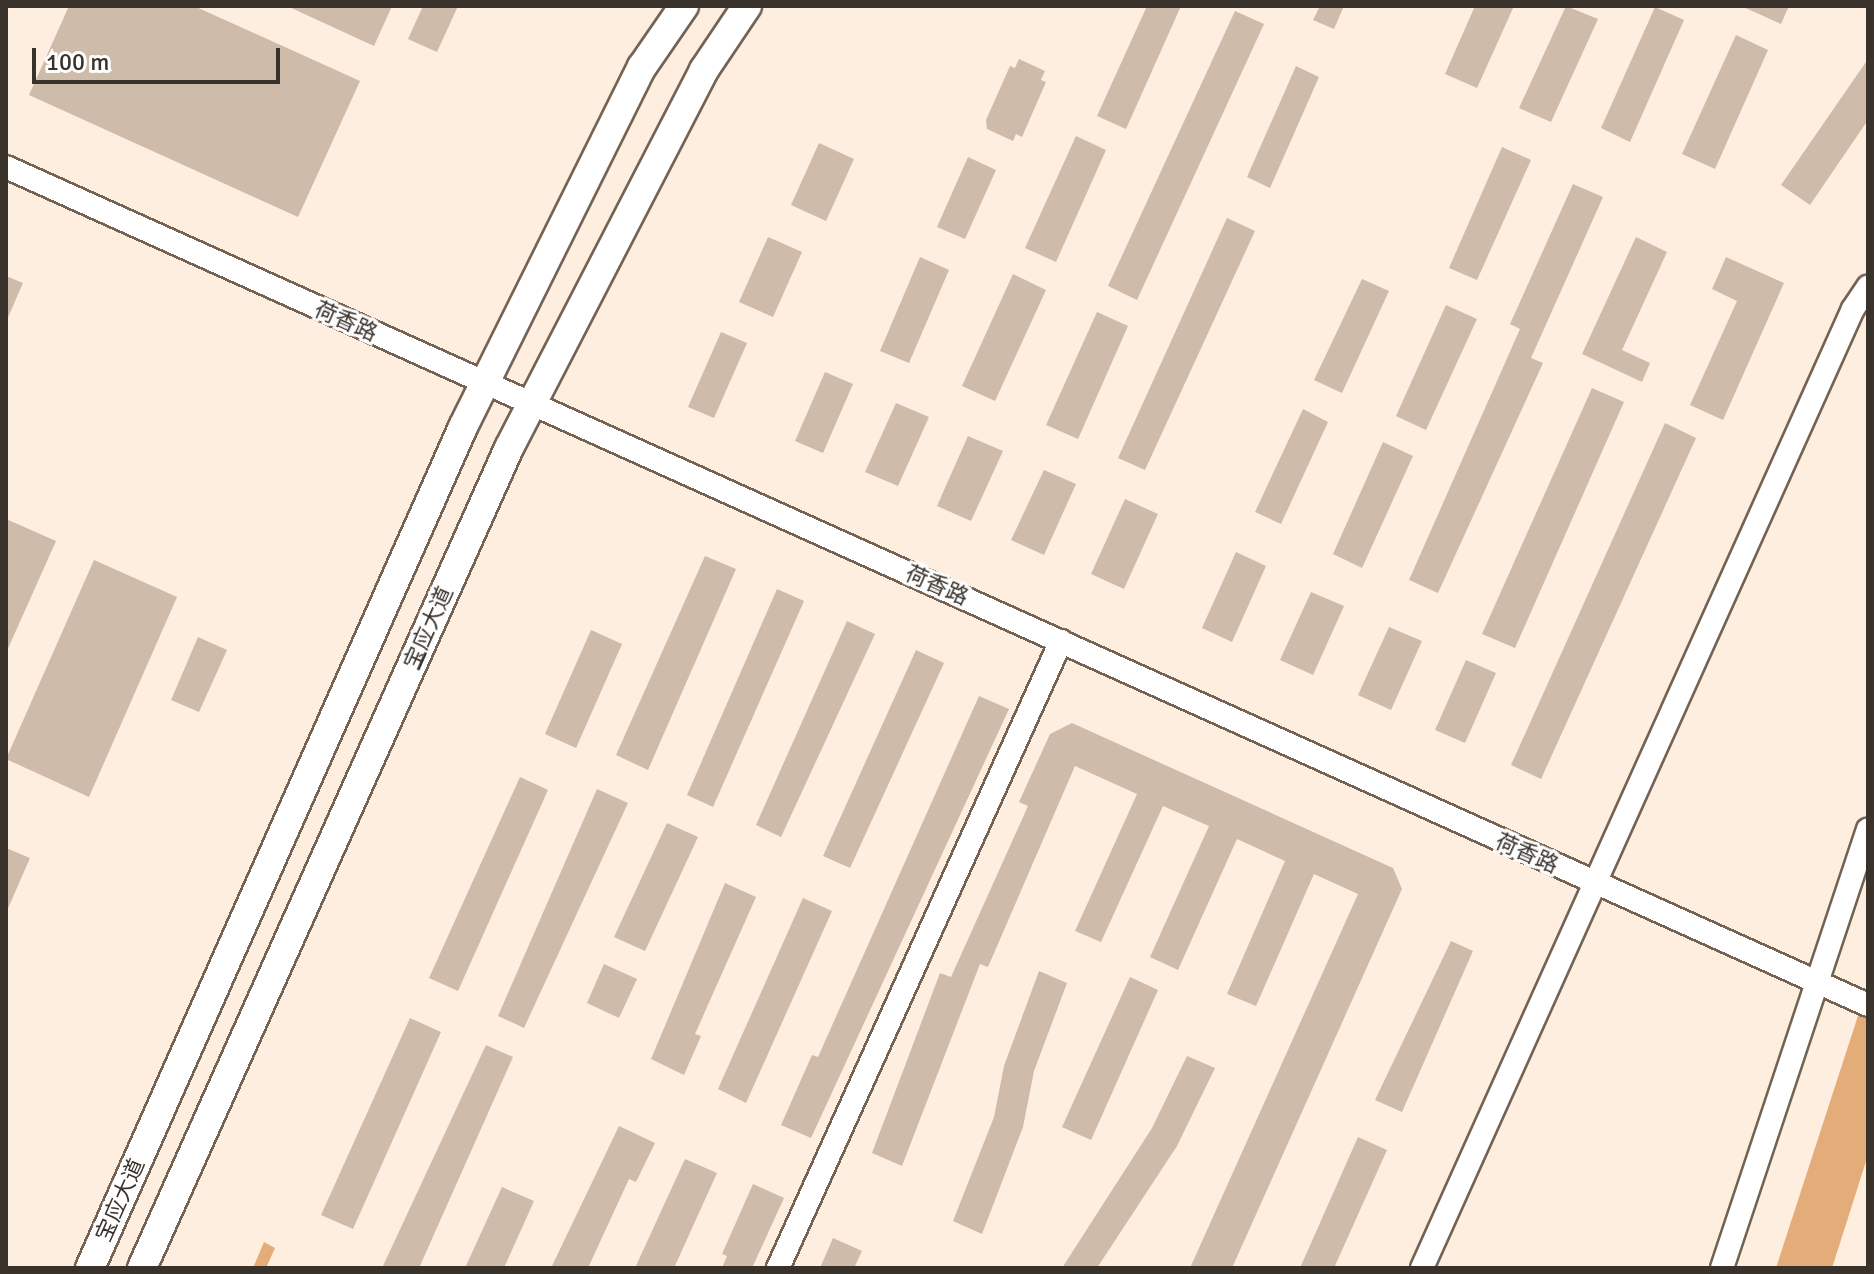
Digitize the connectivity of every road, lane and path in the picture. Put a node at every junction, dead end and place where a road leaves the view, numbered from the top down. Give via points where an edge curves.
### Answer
1 (684, 6) edge
2 (747, 6) edge
3 (6, 167) edge
4 (1868, 287) edge
5 (484, 383) junction
6 (536, 402) junction
7 (1061, 641) junction
8 (1868, 830) edge
9 (1594, 883) junction
10 (1814, 982) junction
11 (1860, 1001) edge
12 (90, 1268) edge
13 (142, 1268) edge
14 (778, 1268) edge
15 (1422, 1268) edge
16 (1722, 1268) edge

1 - 5 main road, 宝应大道 via 636,80
2 - 6 main road, 宝应大道 via 689,97
3 - 5 street, 荷香路
4 - 9 street via 1853,309
5 - 6 street, 荷香路
5 - 12 main road, 宝应大道
6 - 7 street, 荷香路
6 - 13 main road, 宝应大道 via 509,448
7 - 9 street, 荷香路
7 - 14 street
8 - 10 street
9 - 10 street, 荷香路
9 - 15 street
10 - 11 street, 荷香路
10 - 16 street

